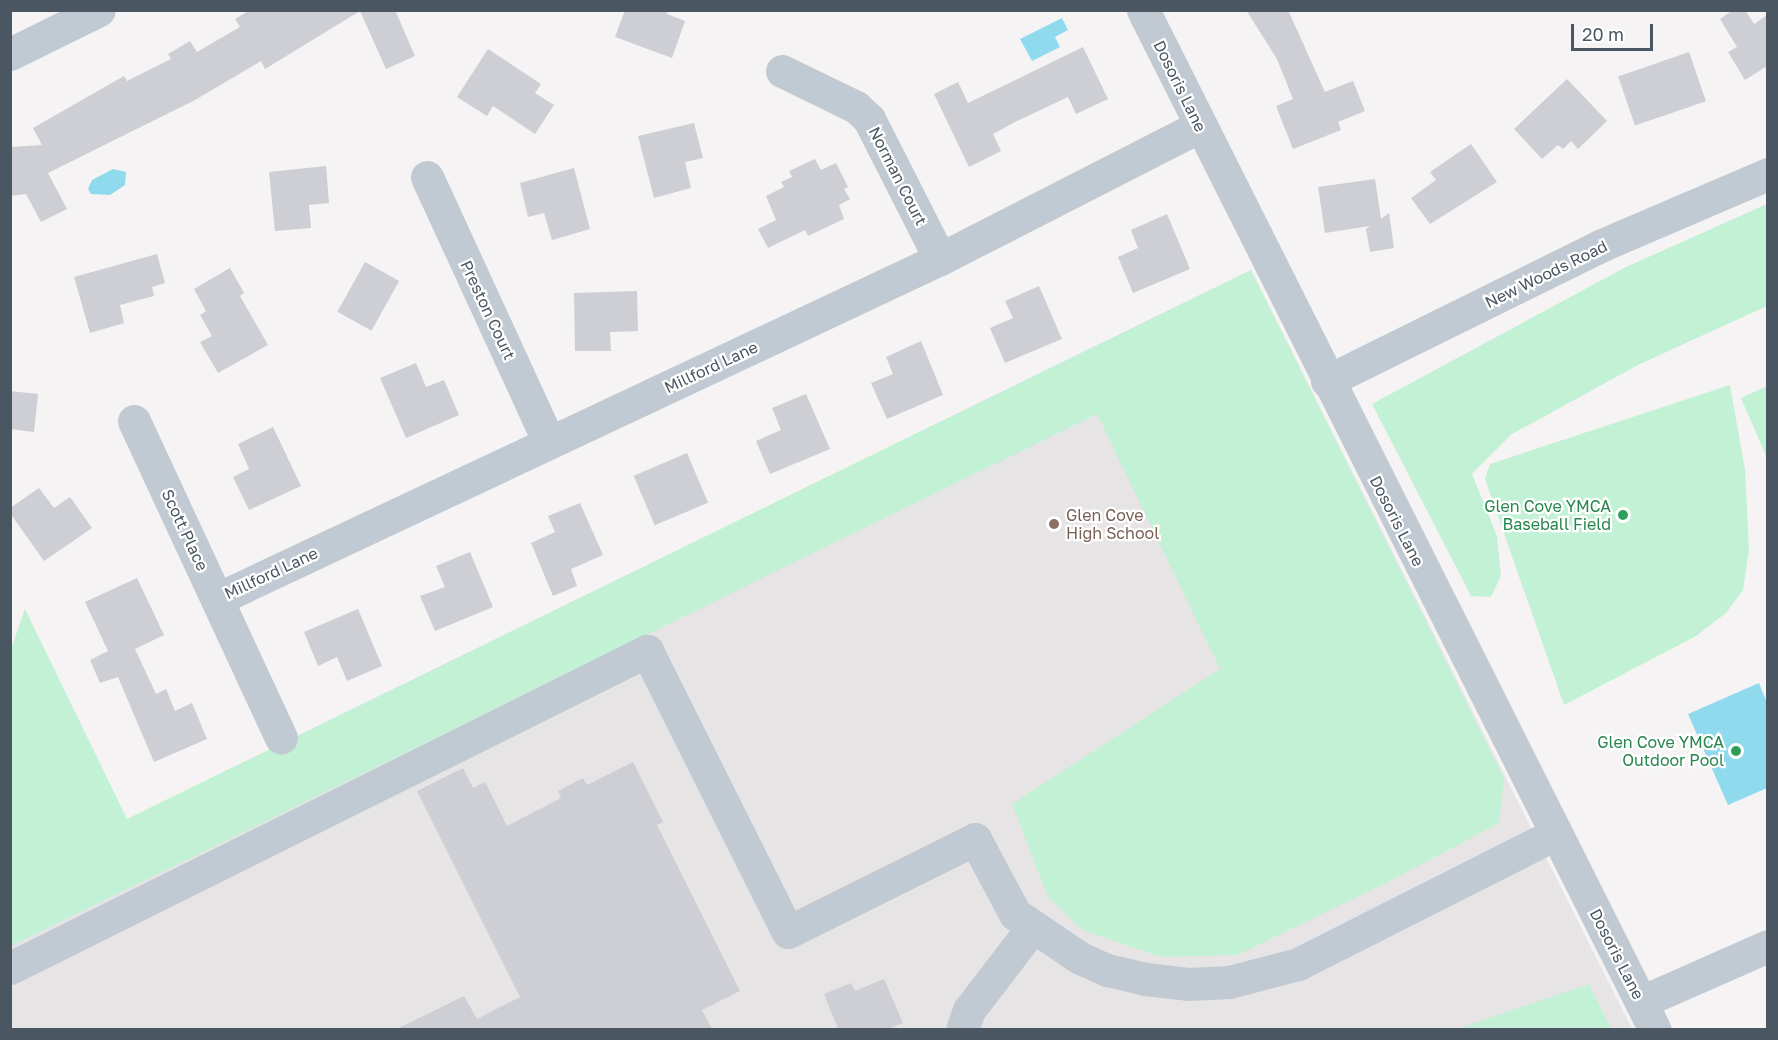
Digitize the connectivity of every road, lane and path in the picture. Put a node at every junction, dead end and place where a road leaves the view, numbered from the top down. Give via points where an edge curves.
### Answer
1 (99, 10) edge
2 (1143, 10) edge
3 (10, 54) edge
4 (782, 71) dead end
5 (1200, 126) junction
6 (1767, 174) edge
7 (427, 177) dead end
8 (940, 259) junction
9 (1327, 381) junction
10 (134, 421) dead end
11 (549, 442) junction
12 (217, 599) junction
13 (281, 737) dead end
14 (1555, 834) junction
15 (1032, 928) junction
16 (1767, 946) edge
17 (10, 968) edge
18 (1648, 1016) edge
19 (962, 1029) edge

1 - 3 street
2 - 5 street, Dosoris Lane
4 - 8 street, Norman Court via 856,107 869,119
5 - 8 street, Millford Lane
5 - 9 street, Dosoris Lane
6 - 9 street, New Woods Road via 1600,246
7 - 11 street, Preston Court
8 - 11 street, Millford Lane
9 - 14 street, Dosoris Lane
10 - 12 street, Scott Place
11 - 12 street, Millford Lane
12 - 13 street, Scott Place
14 - 15 street via 1298,964 1229,982 1188,984 1107,970
14 - 18 street, Dosoris Lane
15 - 17 street via 1015,914 975,839 788,932 647,651
15 - 19 street via 969,1010
16 - 18 street

